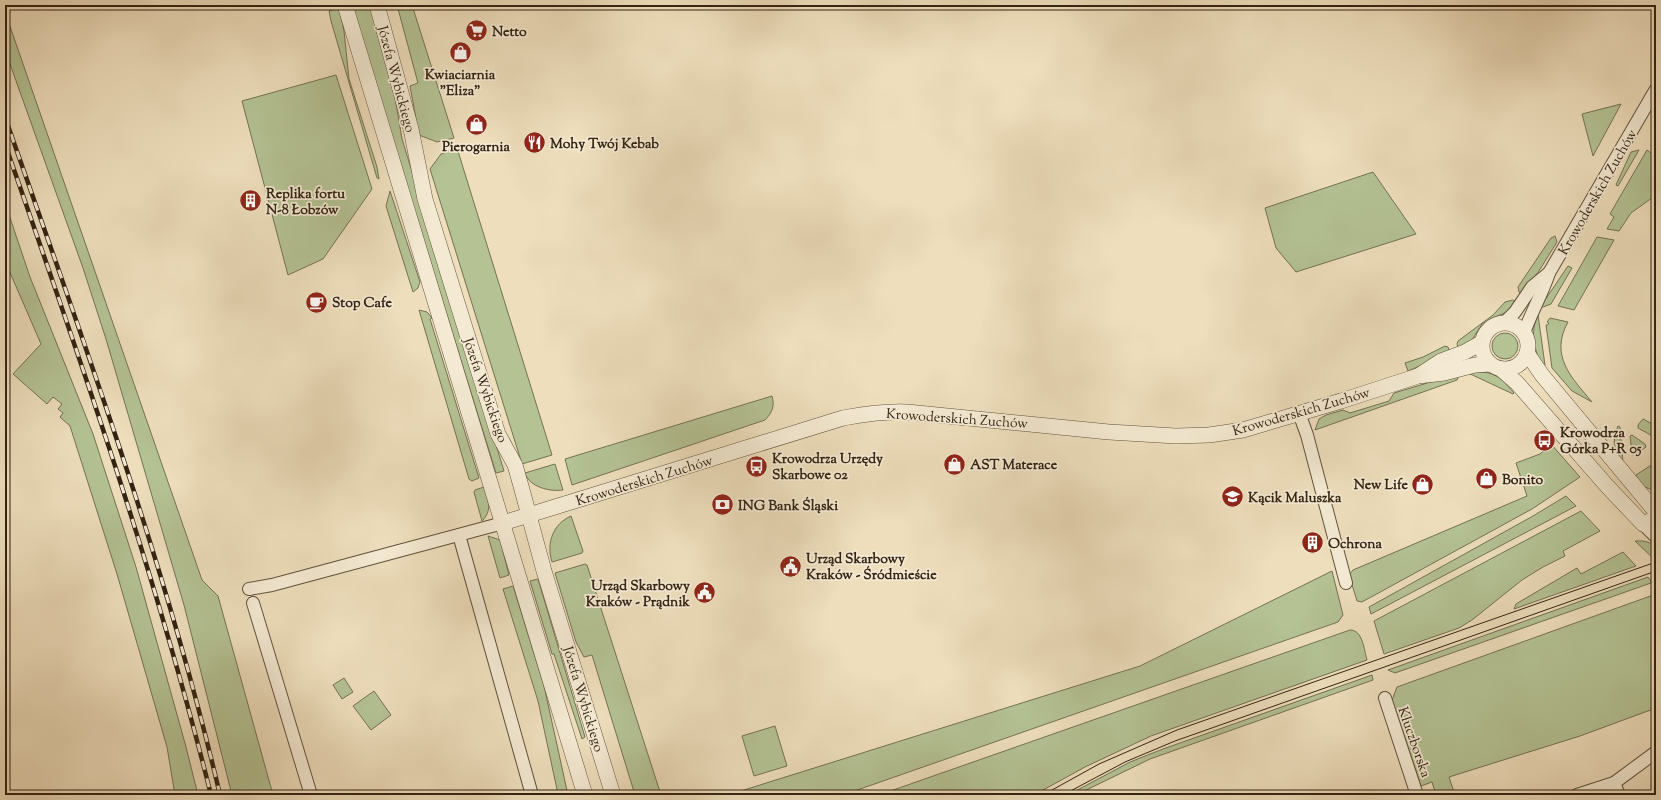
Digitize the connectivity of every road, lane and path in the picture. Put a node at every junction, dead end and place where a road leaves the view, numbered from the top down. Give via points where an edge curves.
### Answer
1 (345, 5) edge
2 (376, 5) edge
3 (1656, 89) edge
4 (1549, 274) junction
5 (1506, 322) junction
6 (1524, 333) junction
7 (1481, 343) junction
8 (1527, 353) junction
9 (1495, 366) junction
10 (1418, 376) junction
11 (1299, 413) junction
12 (1656, 512) edge
13 (529, 515) junction
14 (1650, 521) edge
15 (503, 524) junction
16 (459, 535) junction
17 (1656, 537) edge
18 (1346, 583) dead end
19 (249, 589) dead end
20 (253, 604) dead end
21 (1385, 698) dead end
22 (1656, 752) edge
23 (1614, 783) junction
24 (312, 795) edge
25 (532, 795) edge
26 (585, 795) edge
27 (614, 795) edge
28 (1417, 795) edge
29 (1577, 795) edge
30 (1619, 795) edge

1 - 15 street, Józefa Wybickiego
2 - 13 street, Józefa Wybickiego via 411,129 425,199 498,434 515,465
3 - 4 street, Krowoderskich Zuchów
4 - 5 street, Krowoderskich Zuchów via 1532,287
4 - 6 street, Krowoderskich Zuchów
5 - 6 street via 1517,326
5 - 7 street via 1492,326
6 - 8 street
7 - 9 street via 1482,354
7 - 10 street, Krowoderskich Zuchów via 1441,361
8 - 9 street via 1516,367
8 - 12 street via 1542,375
9 - 10 street, Krowoderskich Zuchów via 1475,365
9 - 14 street via 1518,383 1607,486
10 - 11 street, Krowoderskich Zuchów
11 - 13 street, Krowoderskich Zuchów via 1243,430 1176,436 884,411 843,418
11 - 18 street via 1309,440
13 - 15 street, Krowoderskich Zuchów
13 - 27 street, Józefa Wybickiego
14 - 17 street
15 - 16 street
15 - 26 street, Józefa Wybickiego
16 - 19 street
16 - 25 street
20 - 24 street
21 - 28 street, Kluczborska
22 - 23 street
23 - 29 street
23 - 30 street

